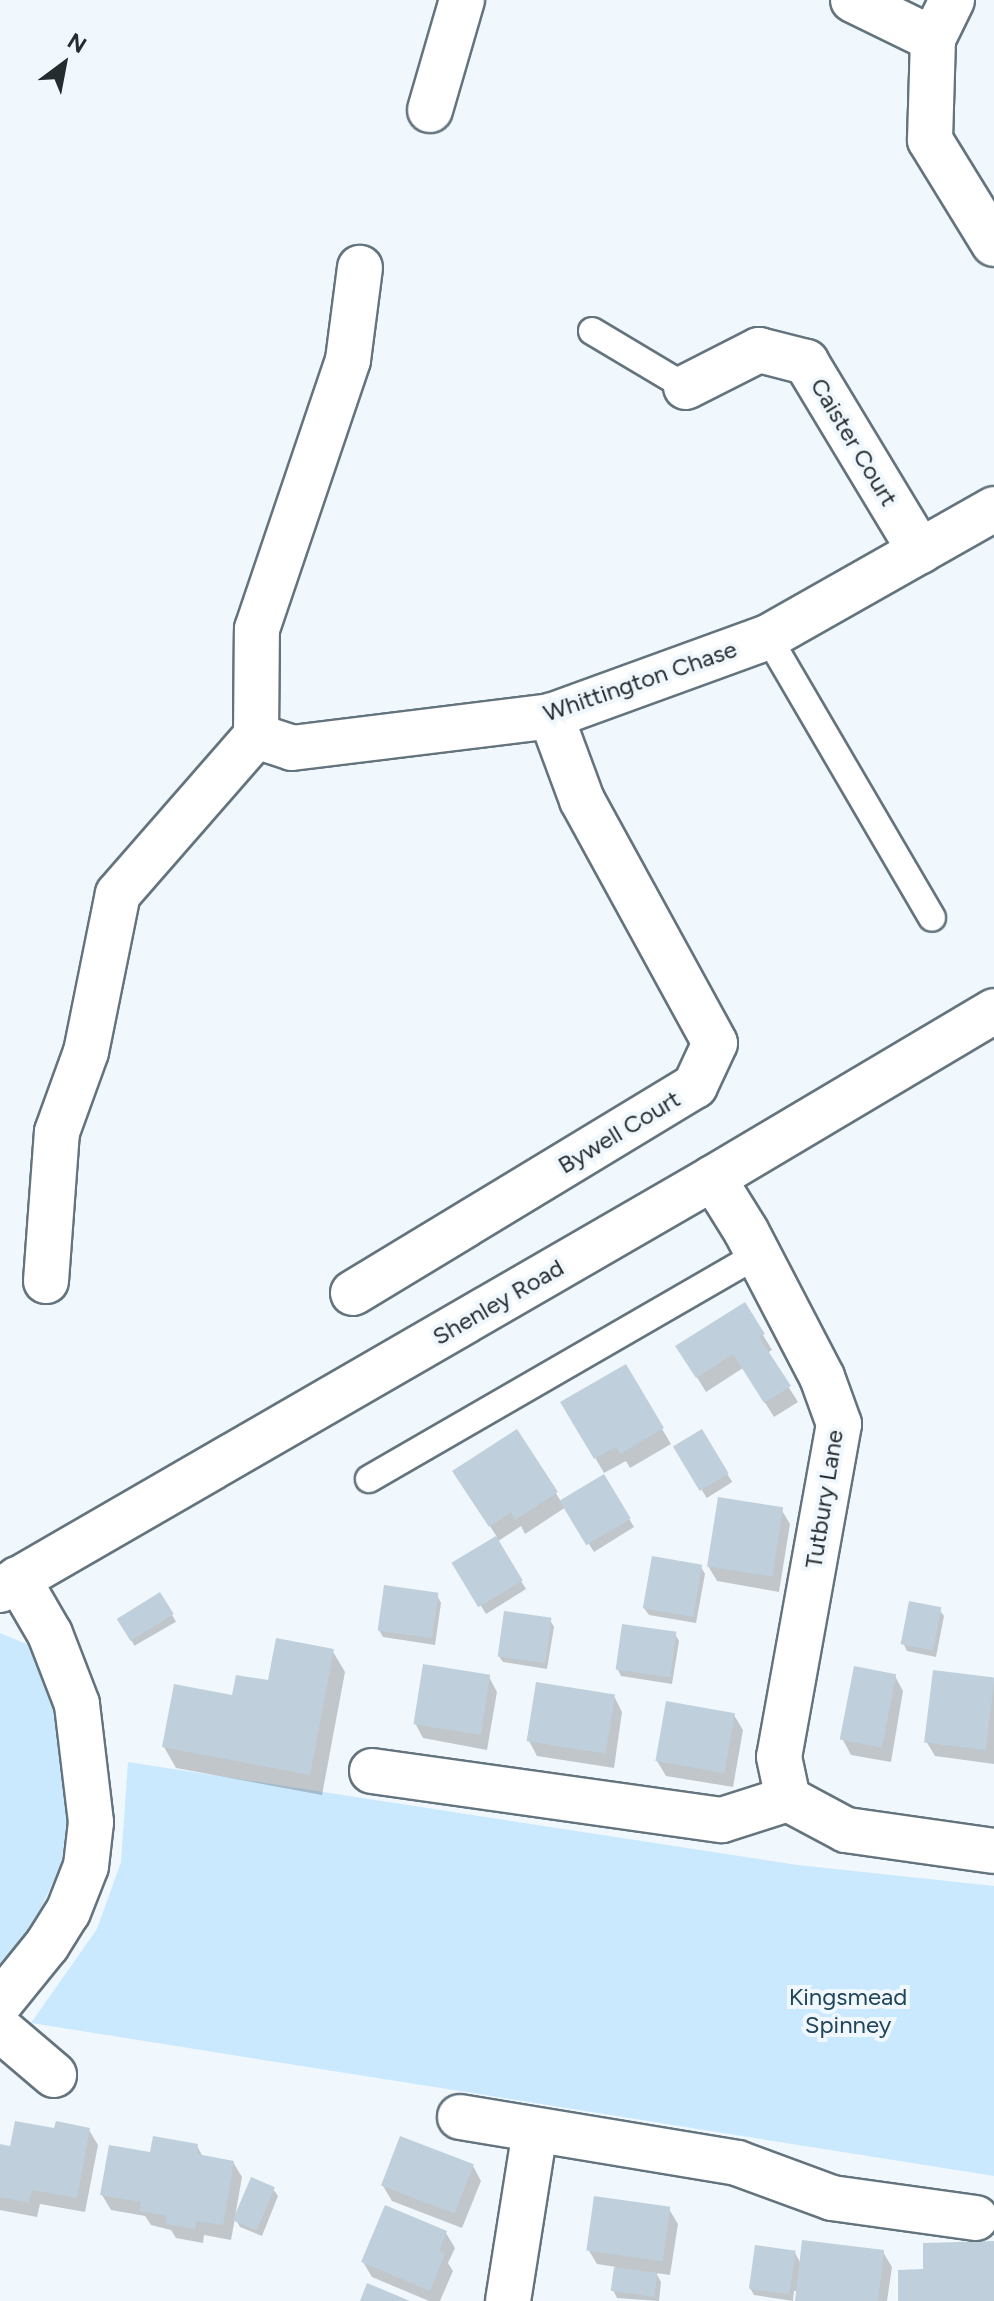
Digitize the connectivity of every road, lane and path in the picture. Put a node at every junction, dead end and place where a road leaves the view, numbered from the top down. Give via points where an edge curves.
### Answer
1 (462, 0) edge
2 (853, 0) edge
3 (952, 0) edge
4 (933, 39) junction
5 (430, 110) dead end
6 (994, 244) edge
7 (360, 268) dead end
8 (592, 331) dead end
9 (686, 387) joint
10 (994, 509) edge
11 (920, 551) junction
12 (768, 637) junction
13 (551, 716) junction
14 (256, 736) junction
15 (932, 918) dead end
16 (994, 1011) edge
17 (713, 1178) junction
18 (756, 1256) junction
19 (46, 1281) dead end
20 (353, 1293) dead end
21 (369, 1479) dead end
22 (9, 1584) edge
23 (372, 1771) dead end
24 (788, 1799) junction
25 (994, 1851) edge
26 (0, 2003) edge
27 (0, 2029) edge
28 (54, 2075) dead end
29 (460, 2117) dead end
30 (535, 2130) junction
31 (976, 2218) dead end
32 (508, 2301) edge

1 - 5 street
2 - 4 street
3 - 4 street
4 - 6 street via 930,140
7 - 14 street via 348,360 257,629
8 - 9 lane
9 - 11 street, Caister Court via 759,350 806,362
10 - 11 street, Whittington Chase
11 - 12 street, Whittington Chase
12 - 13 street, Whittington Chase
12 - 15 lane
13 - 14 street, Whittington Chase via 292,748
13 - 20 street, Bywell Court via 582,800 715,1043 695,1086
14 - 19 street via 118,894 86,1052 57,1132
16 - 17 street, Shenley Road
17 - 18 street, Tutbury Lane
17 - 22 street, Shenley Road
18 - 21 lane
18 - 24 street, Tutbury Lane via 822,1377 839,1424 779,1757
22 - 26 street via 50,1634 77,1704 91,1822 86,1866 68,1912
23 - 24 street via 722,1820
24 - 25 street via 846,1830
27 - 28 street
29 - 30 street
30 - 31 street via 737,2163 832,2198
30 - 32 street

